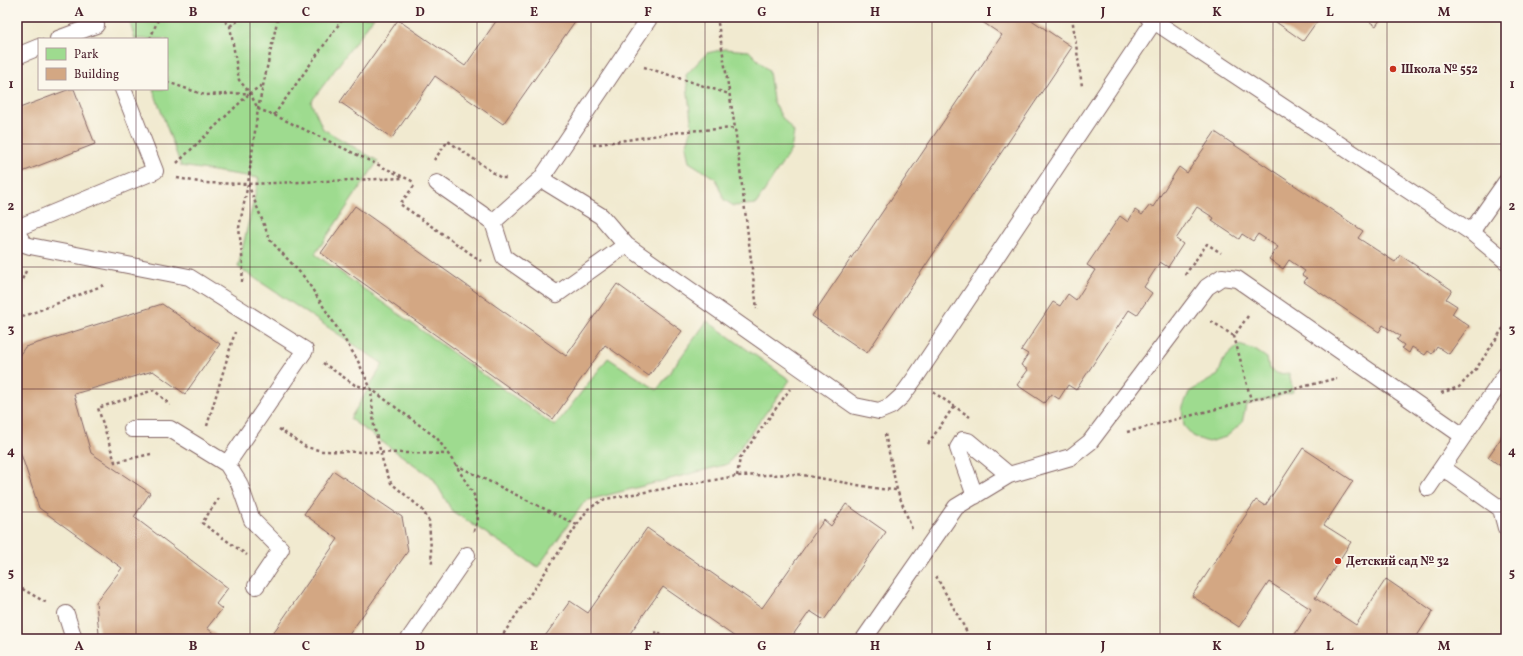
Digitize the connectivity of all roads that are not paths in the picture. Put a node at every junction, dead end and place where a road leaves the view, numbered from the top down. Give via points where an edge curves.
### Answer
1 (650, 17) edge
2 (1151, 19) edge
3 (95, 27) edge
4 (61, 38) edge
5 (38, 47) edge
6 (17, 56) edge
7 (123, 90) edge
8 (540, 179) junction
9 (1506, 182) edge
10 (437, 183) dead end
11 (493, 222) junction
12 (17, 228) edge
13 (1471, 232) junction
14 (17, 233) edge
15 (626, 245) junction
16 (1506, 261) edge
17 (1506, 374) edge
18 (132, 429) dead end
19 (1463, 436) junction
20 (226, 464) junction
21 (1442, 468) junction
22 (1008, 475) junction
23 (1428, 488) dead end
24 (975, 496) junction
25 (1506, 528) edge
26 (467, 554) road end
27 (256, 586) dead end
28 (66, 614) road end
29 (74, 639) edge
30 (409, 639) edge
31 (864, 639) edge

1 - 8 lane
2 - 13 lane
2 - 15 lane via 915,378 902,396 891,406 880,411 855,406
3 - 4 lane
5 - 6 lane
7 - 12 lane via 155,171
8 - 11 lane
8 - 15 lane via 600,216
9 - 13 lane
10 - 11 lane
11 - 15 lane via 504,257 557,294
13 - 16 lane
14 - 20 lane via 24,244 30,246 189,277 305,350
17 - 19 lane
18 - 20 lane via 170,429
19 - 21 lane
19 - 22 lane via 1237,279 1222,276 1207,286 1090,442 1071,457
20 - 27 lane via 239,483 252,520 281,548
21 - 23 lane
21 - 25 lane via 1501,509
22 - 24 lane
22 - 24 lane via 968,441 963,440 958,448
24 - 31 lane via 956,507
26 - 30 lane
28 - 29 lane

